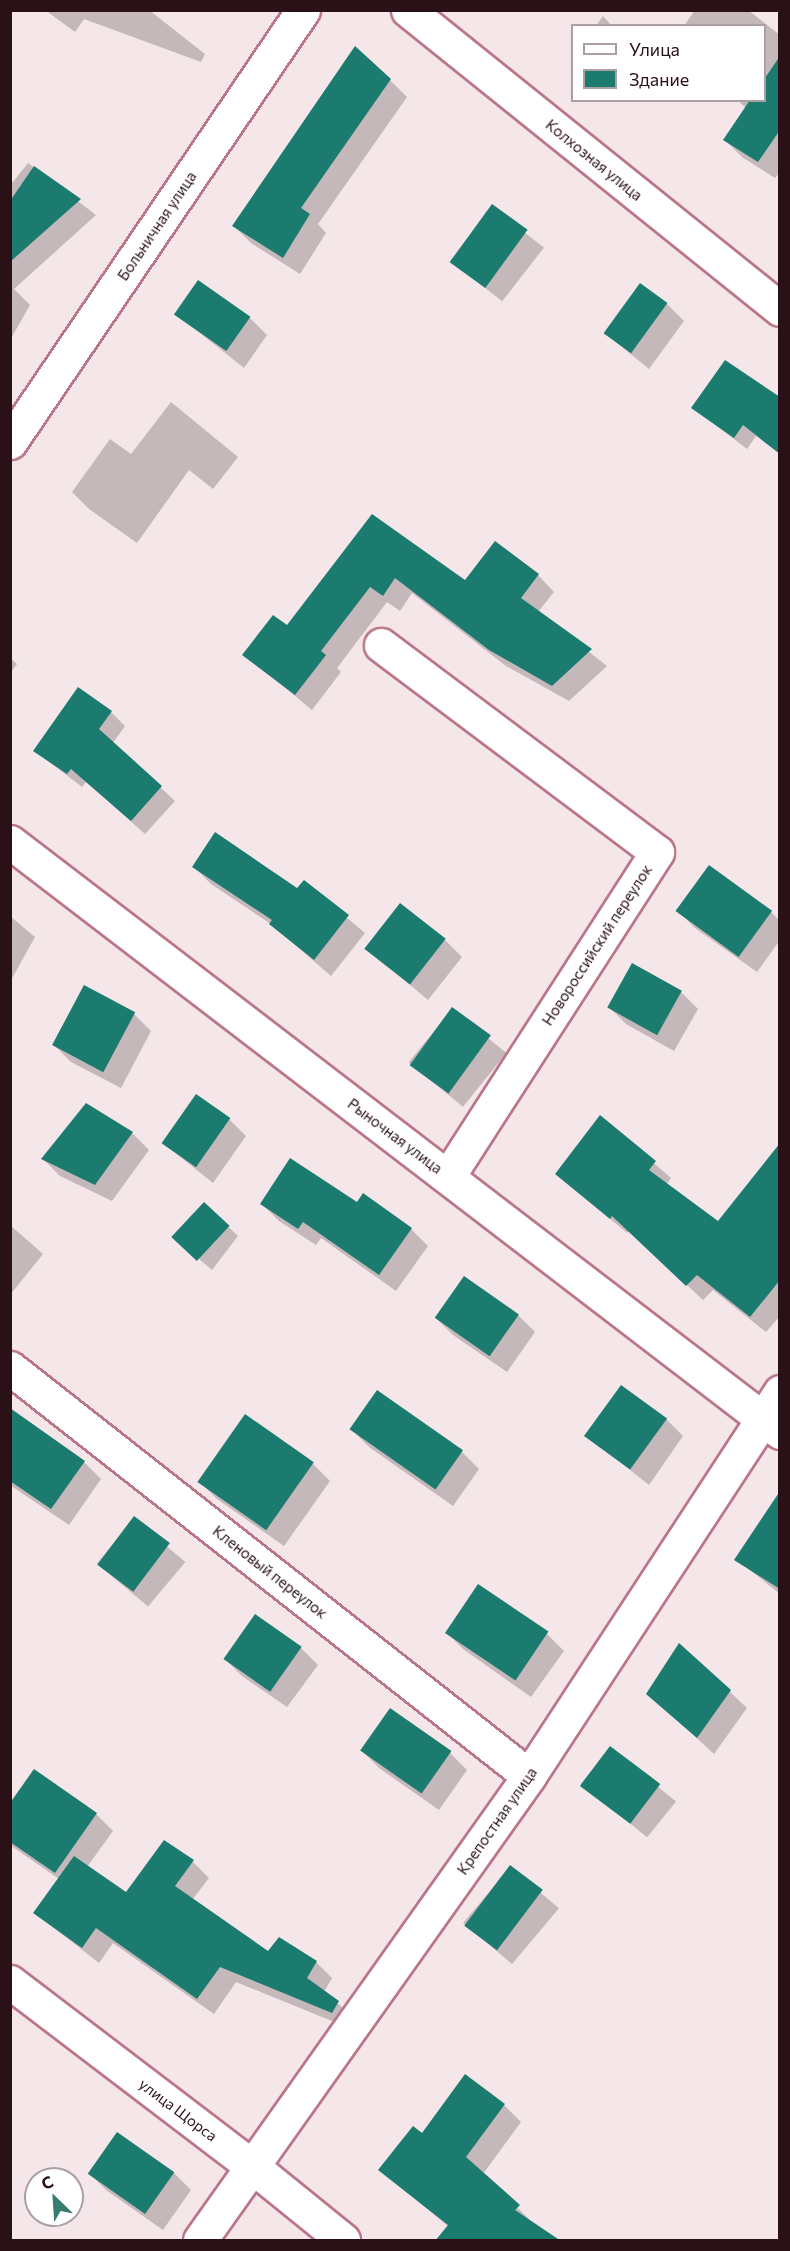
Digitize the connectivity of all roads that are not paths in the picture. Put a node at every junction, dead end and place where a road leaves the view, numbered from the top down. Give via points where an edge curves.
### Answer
1 (303, 10) edge
2 (408, 10) edge
3 (780, 309) edge
4 (10, 442) edge
5 (381, 645) dead end
6 (10, 842) edge
7 (448, 1176) junction
8 (10, 1368) edge
9 (774, 1414) edge
10 (529, 1776) junction
11 (10, 1982) edge
12 (253, 2167) junction
13 (200, 2241) edge
14 (343, 2241) edge

1 - 4 street, Больничная улица
2 - 3 street, Колхозная улица
5 - 7 street, Новороссийский переулок via 657,852
6 - 7 street, Рыночная улица
7 - 9 street, Рыночная улица
8 - 10 street, Кленовый переулок
9 - 10 street, Крепостная улица
10 - 12 street, Крепостная улица
11 - 12 street, улица Щорса
12 - 13 street, Крепостная улица
12 - 14 street, улица Щорса

